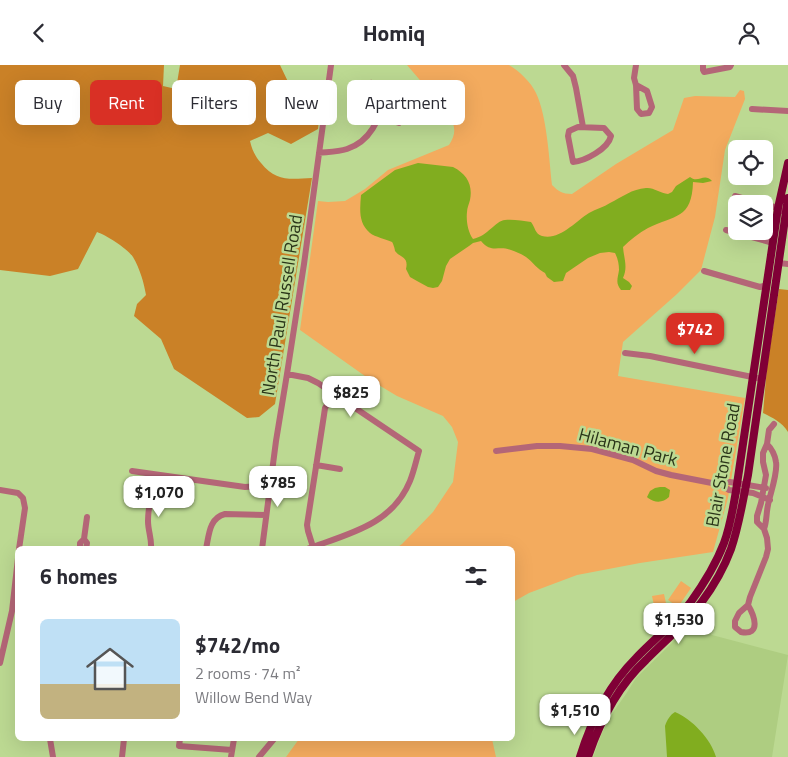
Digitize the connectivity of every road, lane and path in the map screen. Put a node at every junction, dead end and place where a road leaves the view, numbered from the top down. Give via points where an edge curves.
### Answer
1 (331, 65) edge
2 (564, 65) edge
3 (636, 65) edge
4 (703, 65) edge
5 (731, 65) edge
6 (636, 85) dead end
7 (752, 109) dead end
8 (788, 111) edge
9 (374, 125) edge
10 (583, 127) junction
11 (319, 153) junction
12 (788, 163) edge
13 (788, 198) edge
14 (773, 207) edge
15 (778, 208) junction
16 (787, 213) edge
17 (726, 230) dead end
18 (773, 243) junction
19 (779, 263) junction
20 (788, 264) edge
21 (704, 271) dead end
22 (764, 286) junction
23 (625, 353) dead end
24 (288, 374) junction
25 (758, 378) junction
26 (334, 394) junction
27 (774, 423) dead end
28 (767, 444) junction
29 (496, 451) dead end
30 (316, 465) junction
31 (340, 469) dead end
32 (132, 471) dead end
33 (152, 486) dead end
34 (764, 487) junction
35 (741, 488) junction
36 (772, 488) junction
37 (269, 489) junction
38 (0, 490) edge
39 (762, 497) junction
40 (770, 500) junction
41 (266, 515) junction
42 (87, 517) dead end
43 (764, 529) junction
44 (84, 539) junction
45 (19, 546) edge
46 (80, 546) edge
47 (86, 546) edge
48 (152, 546) edge
49 (207, 546) edge
50 (262, 546) edge
51 (310, 546) edge
52 (315, 546) edge
53 (15, 584) edge
54 (748, 605) dead end
55 (678, 618) junction
56 (685, 623) junction
57 (0, 663) edge
58 (615, 691) junction
59 (50, 741) edge
60 (124, 741) edge
61 (180, 741) edge
62 (234, 741) edge
63 (272, 741) edge
64 (231, 754) edge
65 (53, 757) edge
66 (122, 757) edge
67 (259, 757) edge
68 (583, 757) edge

1 - 11 street, North Paul Russell Road
2 - 10 street via 573,76
3 - 6 street
4 - 5 street via 704,71
7 - 8 street
9 - 11 street via 366,137 354,146
10 - 10 street via 569,131 573,161 589,158 611,140 604,128
11 - 24 street, North Paul Russell Road
12 - 15 main road, Blair Stone Road
13 - 16 main road, Blair Stone Road
14 - 15 street
15 - 16 street
15 - 18 main road, Blair Stone Road
16 - 19 main road, Blair Stone Road
17 - 18 street
18 - 22 main road, Blair Stone Road
19 - 20 street
19 - 25 main road, Blair Stone Road
21 - 22 street
22 - 25 main road, Blair Stone Road via 766,294
23 - 25 street
24 - 26 street via 308,378
24 - 37 street, North Paul Russell Road
25 - 35 main road, Blair Stone Road
26 - 30 street via 325,408
26 - 52 street via 419,451 406,488 387,513 364,528
27 - 28 street
28 - 34 street via 762,462 766,475
28 - 36 street via 776,462
29 - 35 street, Hilaman Park via 537,446 592,449 671,475 722,485 729,490
30 - 31 street
30 - 51 street via 307,525
32 - 37 street
33 - 48 street via 148,527
34 - 35 street
34 - 36 street
34 - 39 street
35 - 39 street
35 - 55 main road, Blair Stone Road via 724,543 709,575
35 - 56 main road, Blair Stone Road via 741,511 731,550 711,588
36 - 40 street
37 - 41 street, North Paul Russell Road
38 - 45 street via 23,497 25,508
39 - 40 street
39 - 43 street via 757,522
40 - 43 street
41 - 49 street via 219,515 210,527
41 - 50 street, North Paul Russell Road
42 - 44 street
43 - 54 street via 768,543 766,557
44 - 46 street
44 - 47 street
53 - 57 street
55 - 56 main road
55 - 58 main road, Blair Stone Road via 635,658
56 - 58 main road, Blair Stone Road
58 - 68 main road, Blair Stone Road via 599,709 588,732
59 - 65 street
60 - 66 street
61 - 64 street via 179,746
62 - 64 street
63 - 67 street

